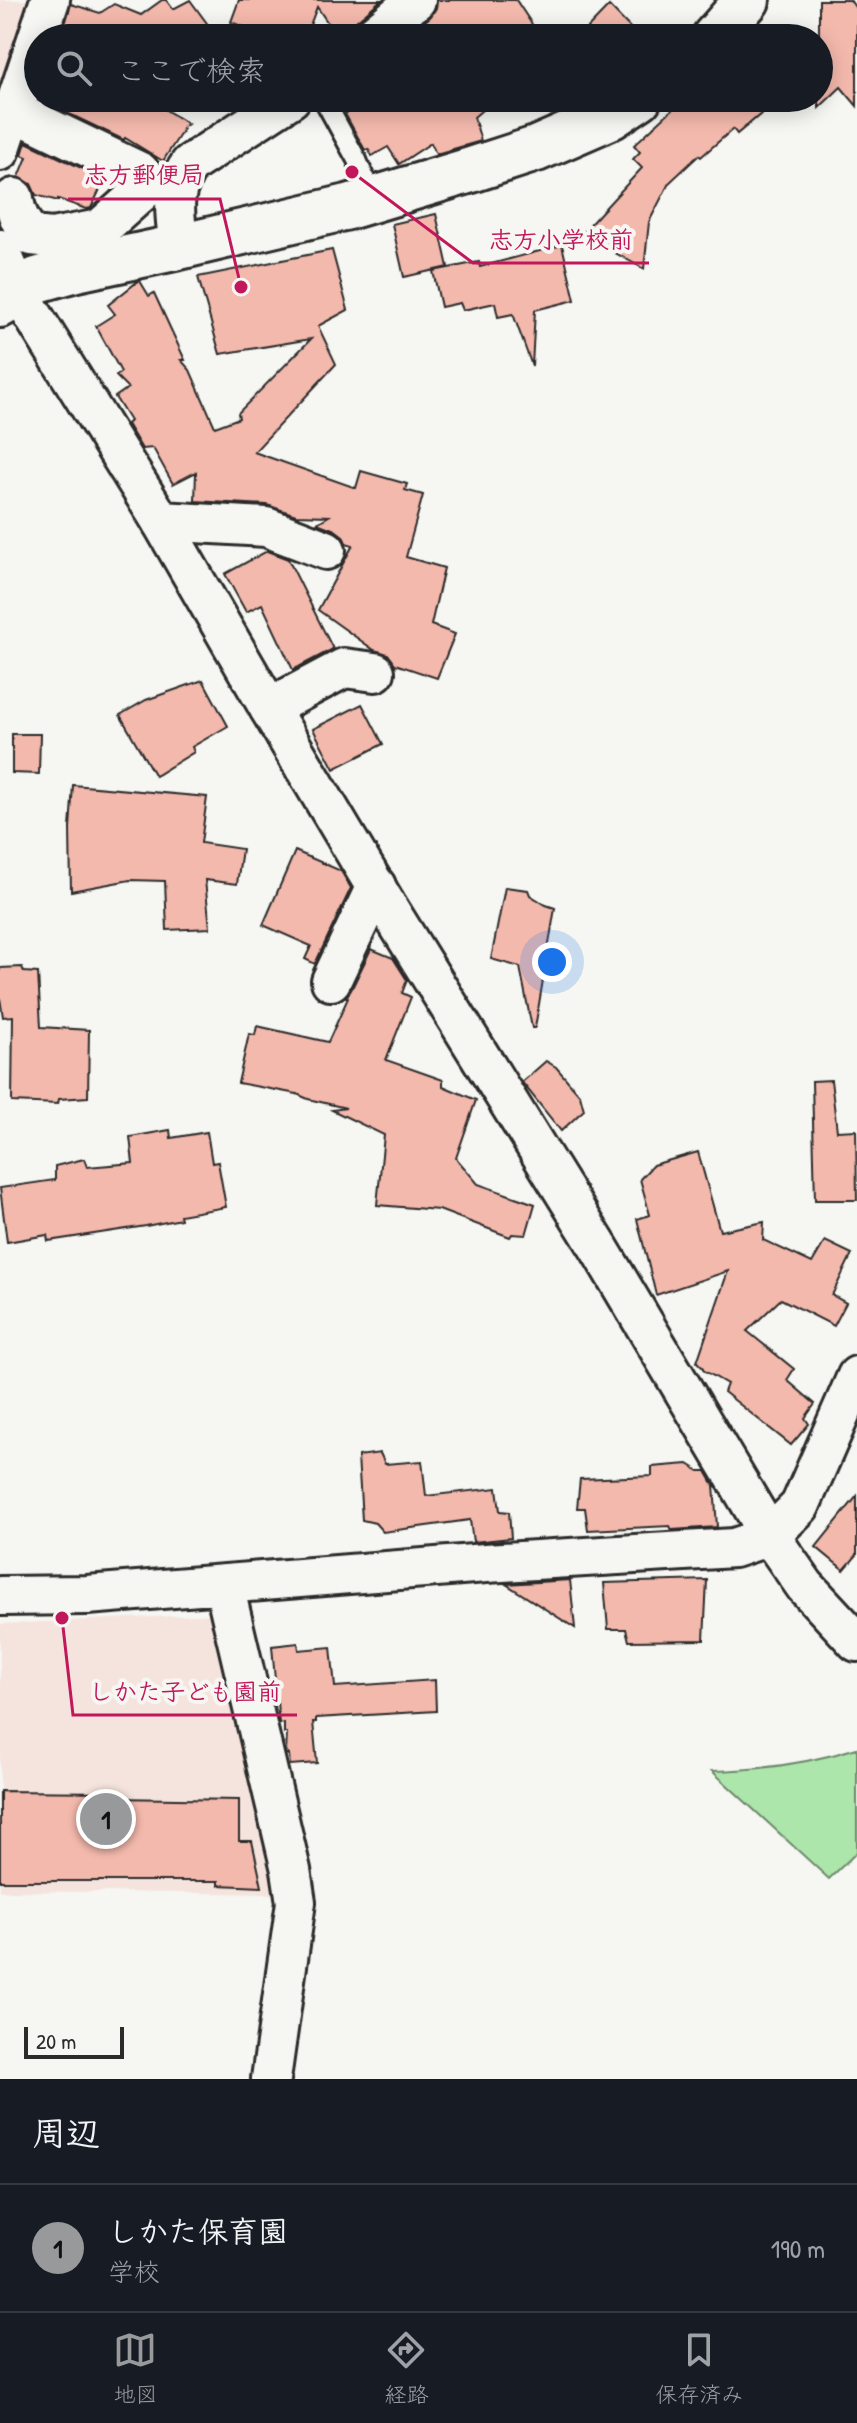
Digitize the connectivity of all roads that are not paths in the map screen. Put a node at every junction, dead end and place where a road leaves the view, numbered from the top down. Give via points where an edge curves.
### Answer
1 (50, 0) edge
2 (416, 0) edge
3 (747, 0) edge
4 (42, 24) edge
5 (387, 24) edge
6 (726, 24) edge
7 (24, 78) edge
8 (13, 111) junction
9 (270, 112) edge
10 (331, 112) edge
11 (618, 112) edge
12 (0, 151) edge
13 (163, 184) junction
14 (14, 198) dead end
15 (373, 199) junction
16 (179, 247) junction
17 (0, 249) edge
18 (9, 298) edge
19 (161, 521) junction
20 (326, 550) dead end
21 (375, 672) dead end
22 (269, 708) junction
23 (376, 886) junction
24 (331, 981) dead end
25 (857, 1376) edge
26 (770, 1536) junction
27 (224, 1585) junction
28 (0, 1596) edge
29 (857, 1642) edge
30 (271, 2079) edge

1 - 4 street
2 - 5 street
3 - 6 main road
7 - 8 street
8 - 12 street
8 - 13 street
9 - 13 street
10 - 15 lane
11 - 15 main road via 536,149
13 - 14 street via 100,229 52,238 32,236 16,213
13 - 16 street via 175,198
15 - 16 main road
16 - 18 main road via 37,280
17 - 18 street
18 - 19 street
19 - 20 street via 266,527
19 - 22 street
21 - 22 street via 344,668
22 - 23 street
23 - 24 street
23 - 26 street
25 - 26 street via 800,1506
26 - 27 street via 734,1548
26 - 29 street via 805,1586
27 - 28 street
27 - 30 street via 296,1902

